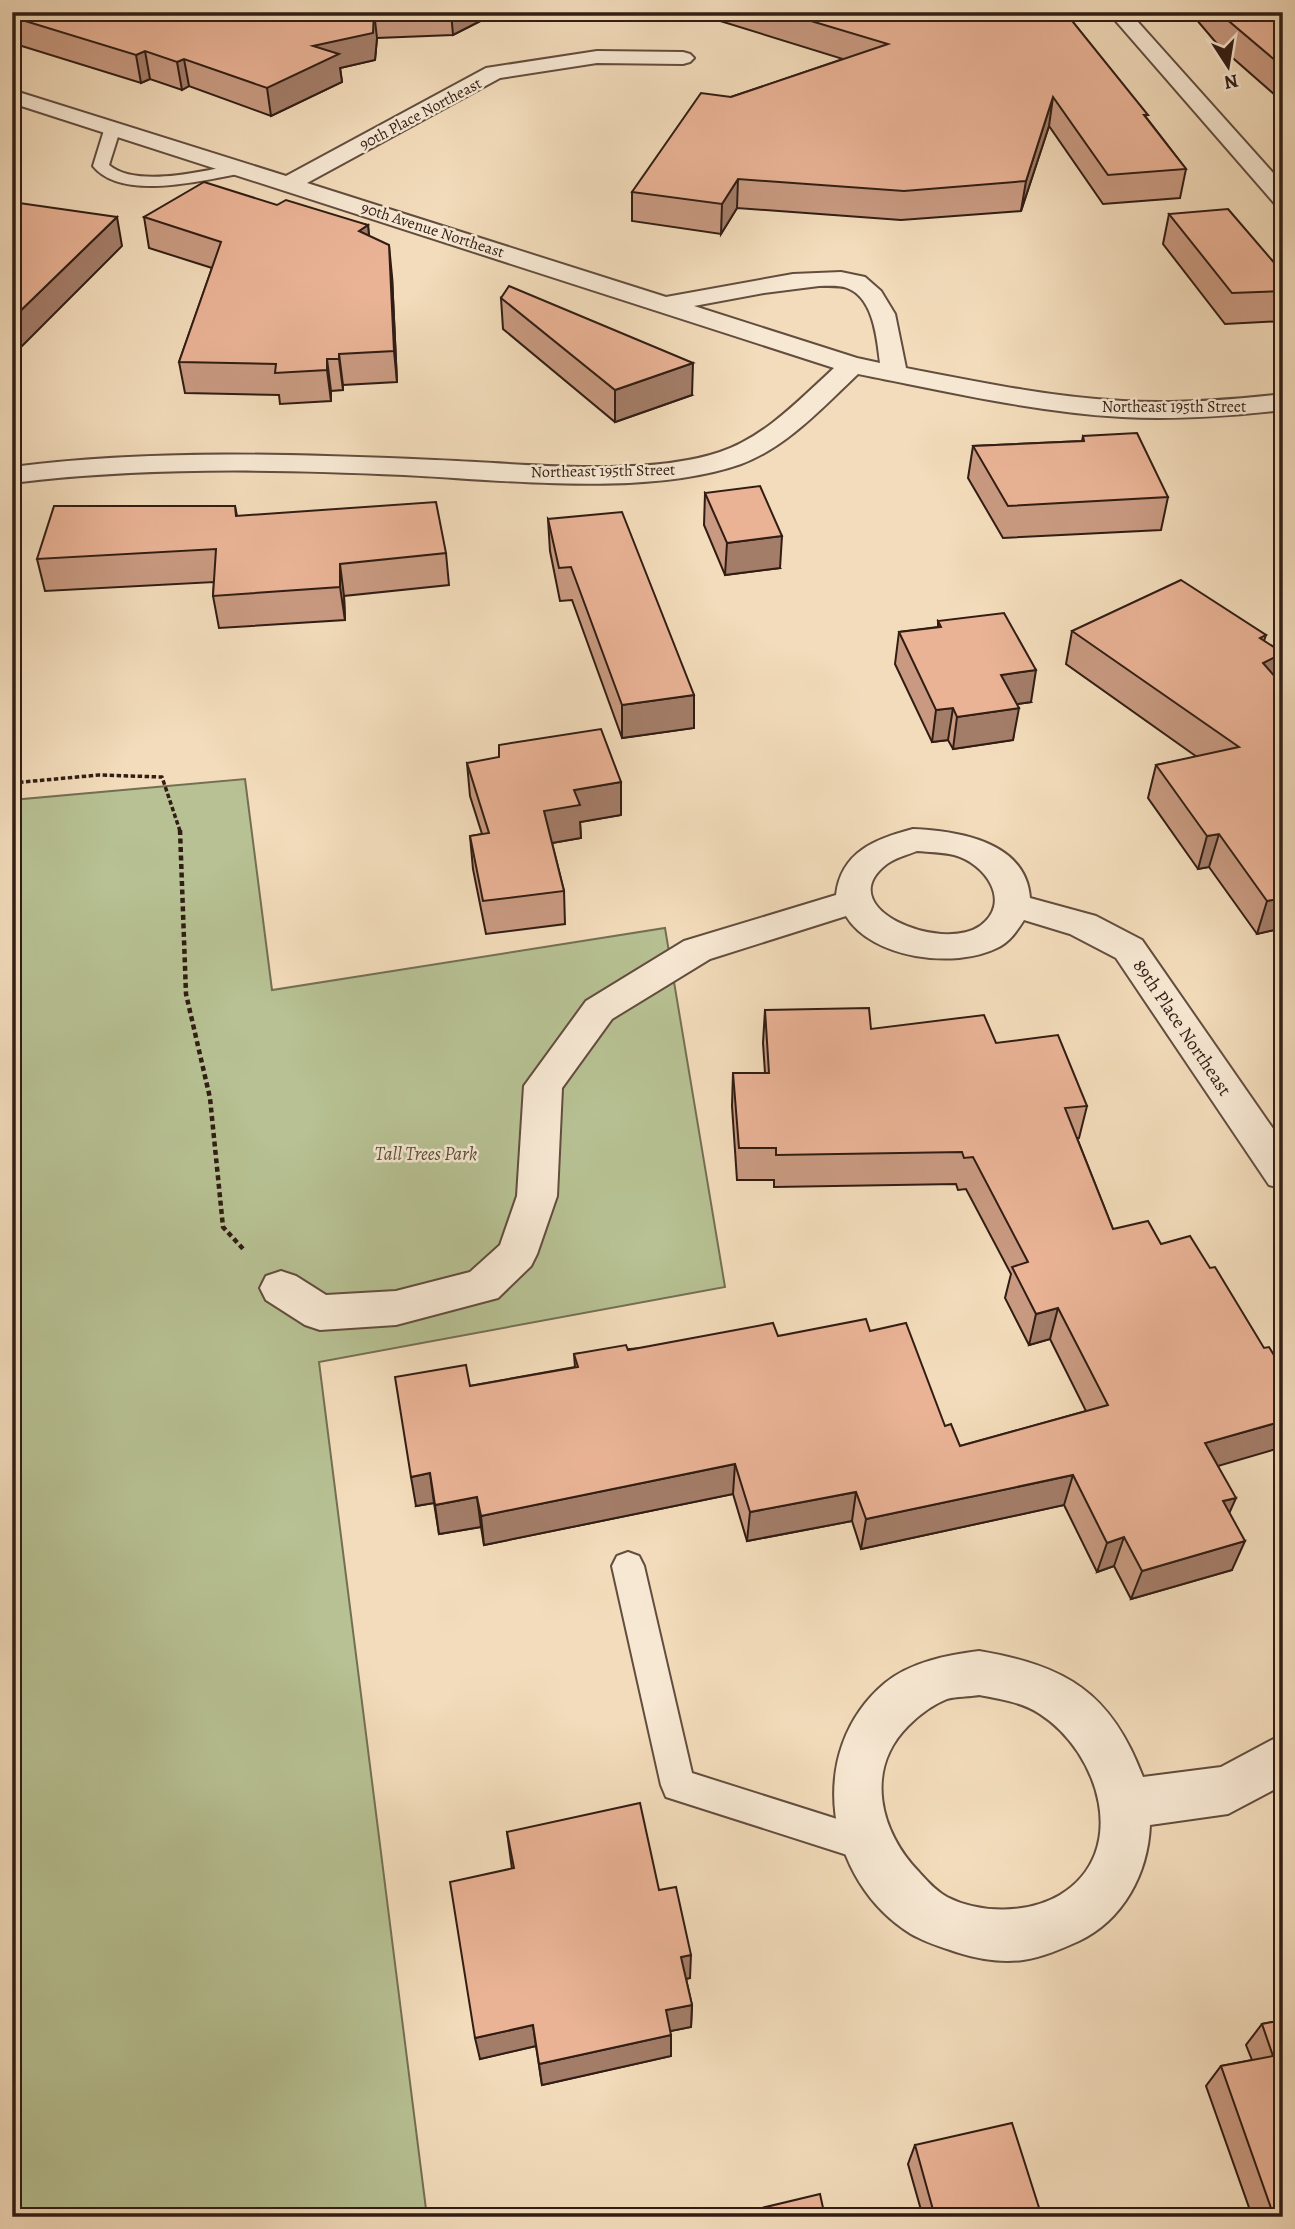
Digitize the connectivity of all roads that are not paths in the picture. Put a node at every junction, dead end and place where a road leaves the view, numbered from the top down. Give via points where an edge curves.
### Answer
1 (1118, 12) edge
2 (683, 58) dead end
3 (12, 96) edge
4 (113, 127) junction
5 (243, 168) junction
6 (290, 183) junction
7 (1283, 200) edge
8 (665, 304) junction
9 (852, 365) junction
10 (894, 373) junction
11 (1283, 402) edge
12 (12, 475) edge
13 (855, 901) junction
14 (1013, 905) junction
15 (1283, 1174) edge
16 (281, 1288) road end
17 (628, 1566) dead end
18 (1283, 1758) edge
19 (1126, 1804) junction
20 (866, 1844) junction

1 - 7 street
2 - 6 street, 90th Place Northeast via 597,57 494,73
3 - 4 street, 90th Avenue Northeast
4 - 5 street, 90th Avenue Northeast
4 - 5 lane via 101,166 117,178 149,181
5 - 6 street, 90th Avenue Northeast
6 - 8 street, 90th Avenue Northeast
8 - 9 street, 90th Avenue Northeast
8 - 10 street via 811,280 856,282 871,295 885,318
9 - 10 street, Northeast 195th Street
9 - 12 street, Northeast 195th Street via 774,435 733,457 689,469 594,474 198,460 78,465
10 - 11 street, Northeast 195th Street via 1024,398 1123,409 1233,408
13 - 14 street via 868,922 892,938 922,947 954,948 983,940 1004,925
13 - 14 street via 854,880 865,862 886,848 913,840 944,841 973,849 997,864 1010,884
13 - 16 street via 697,950 599,1010 543,1086 537,1196 517,1254 483,1286 396,1308 320,1313
14 - 15 street, 89th Place Northeast via 1083,925 1129,949
17 - 20 lane via 678,1785
18 - 19 street via 1228,1790
19 - 20 street via 1123,1849 1104,1890 1071,1919 1027,1935 978,1933 931,1917 892,1885
19 - 20 street via 1114,1763 1103,1745 1091,1727 1059,1699 1020,1680 979,1673 939,1679 904,1695 876,1723 859,1758 855,1799

